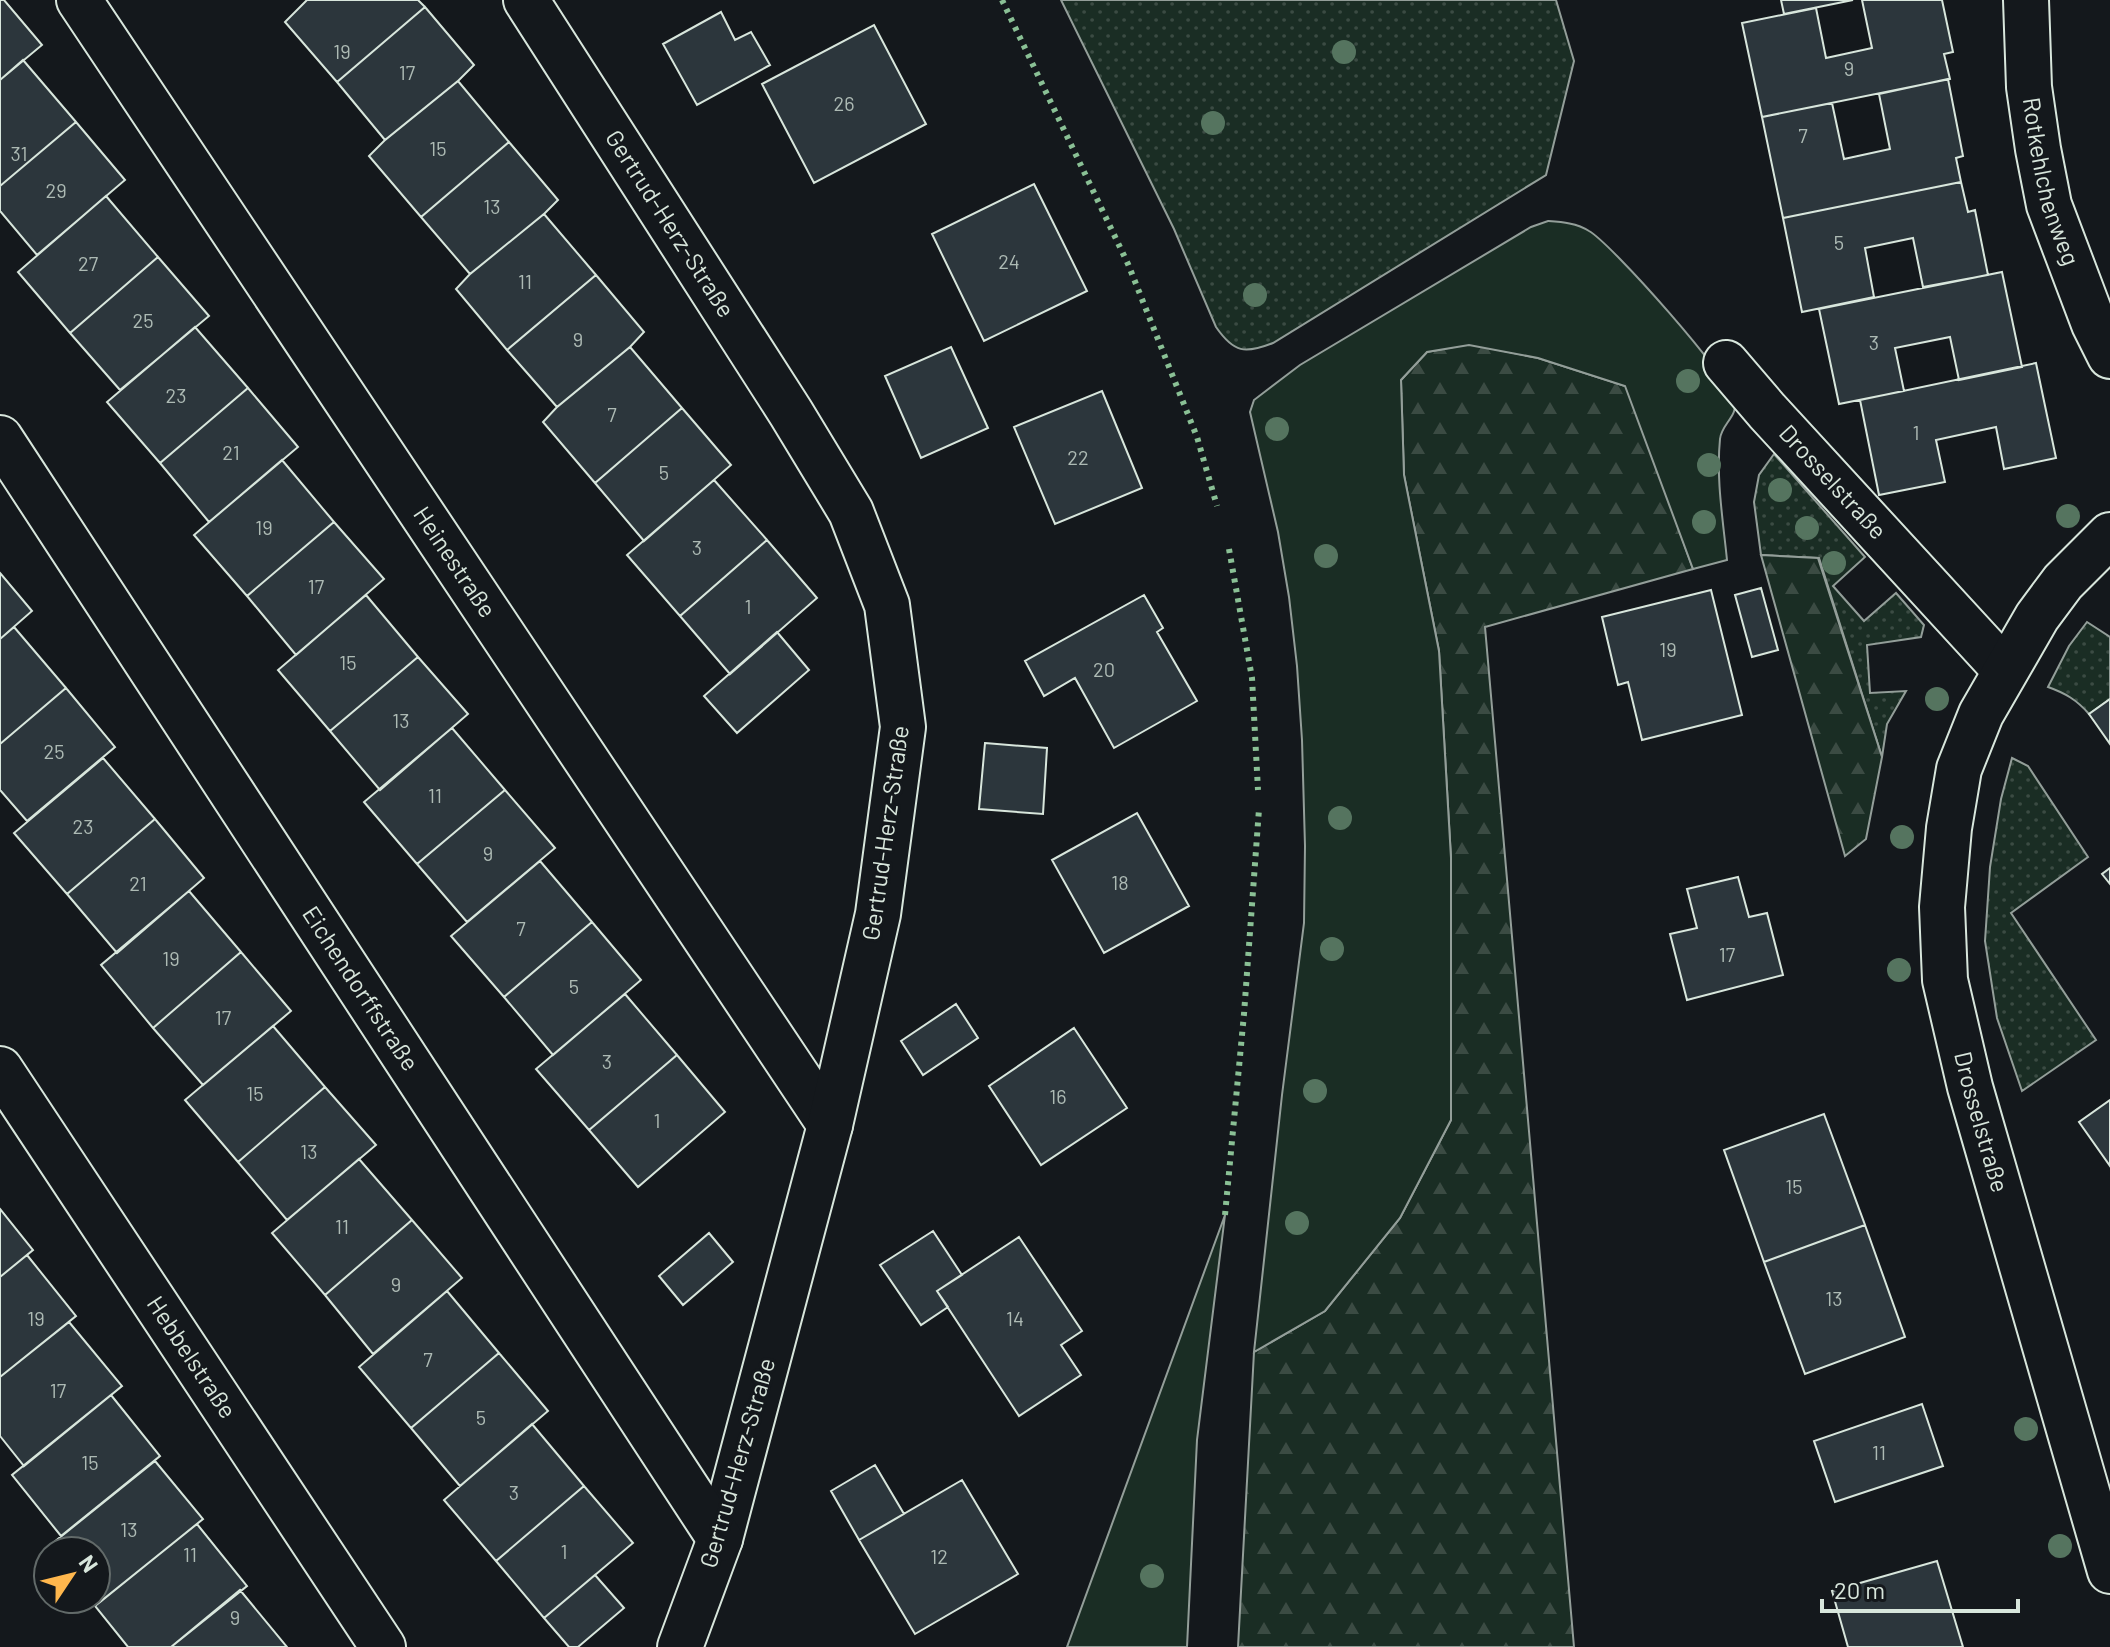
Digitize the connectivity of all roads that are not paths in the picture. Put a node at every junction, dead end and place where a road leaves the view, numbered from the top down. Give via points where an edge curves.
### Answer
1 (79, 0) edge
2 (526, 0) edge
3 (2026, 0) edge
4 (2110, 356) edge
5 (1726, 363) dead end
6 (0, 438) edge
7 (2110, 535) edge
8 (2005, 670) junction
9 (0, 1069) edge
10 (830, 1125) junction
11 (720, 1539) junction
12 (2110, 1571) edge
13 (383, 1647) edge
14 (680, 1647) edge

1 - 10 street, Heinestraße
2 - 10 street, Gertrud-Herz-Straße via 851,512 887,605 903,727 878,914
3 - 4 street, Rotkehlchenweg via 2029,87 2049,205
5 - 8 street, Drosselstraße
6 - 11 street, Eichendorffstraße
7 - 8 street, Drosselstraße via 2063,582
8 - 12 street, Drosselstraße via 1959,769 1942,907 1945,980 1970,1087
9 - 13 street, Hebbelstraße
10 - 11 street, Gertrud-Herz-Straße
11 - 14 street, Gertrud-Herz-Straße

